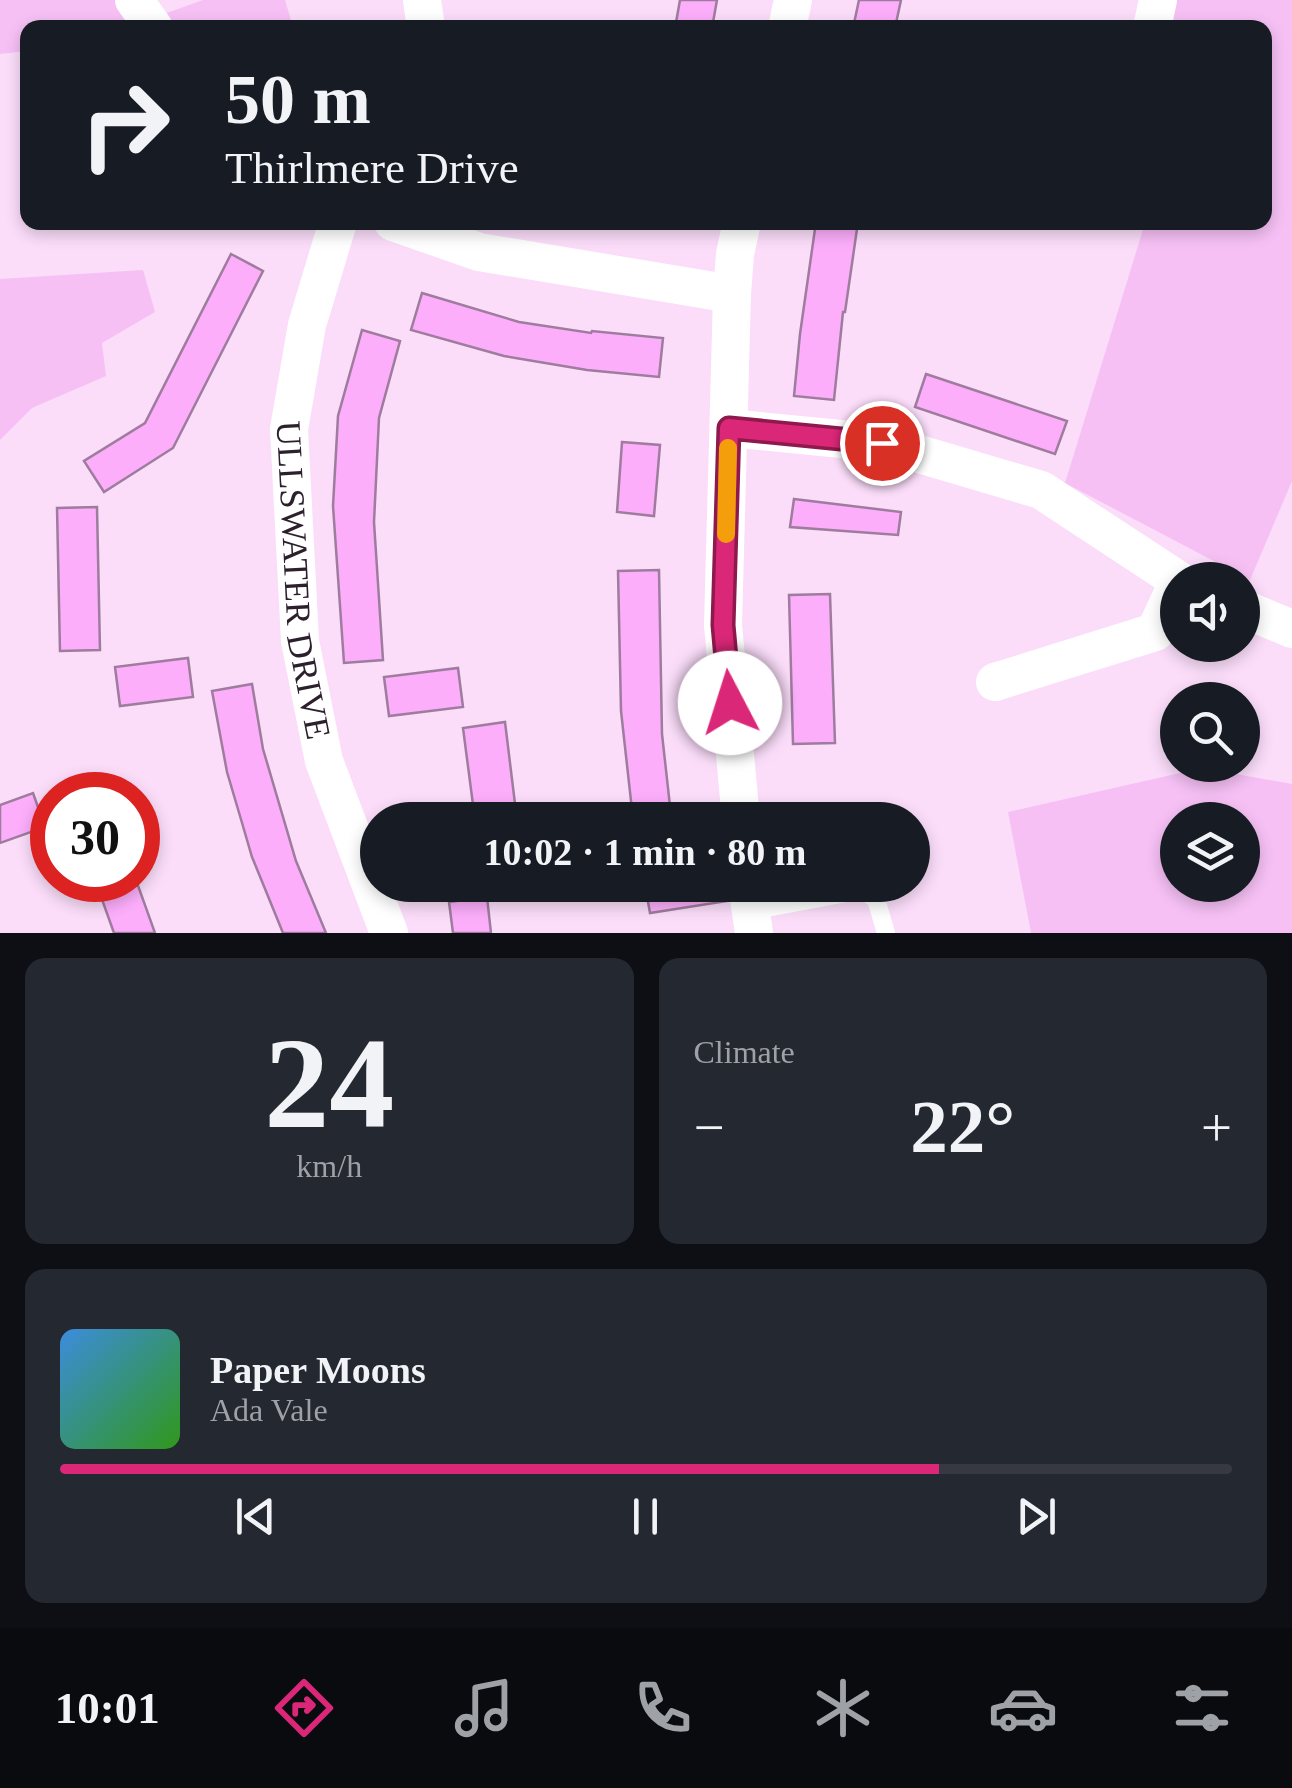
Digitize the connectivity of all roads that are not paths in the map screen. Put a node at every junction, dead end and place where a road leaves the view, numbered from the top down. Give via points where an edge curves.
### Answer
1 (336, 230) edge
2 (416, 230) edge
3 (740, 230) edge
4 (732, 294) junction
5 (729, 428) junction
6 (1160, 569) edge
7 (1260, 616) edge
8 (1160, 621) edge
9 (1292, 629) edge
10 (995, 682) dead end
11 (739, 802) edge
12 (750, 910) edge
13 (389, 933) edge
14 (886, 933) edge

1 - 13 street, ULLSWATER DRIVE via 307,325 290,429 300,641 324,761
2 - 4 street via 479,252
3 - 4 street
4 - 5 street
5 - 6 street via 882,443 1041,490
5 - 11 street via 723,625
7 - 9 street
8 - 10 street via 1155,632
12 - 14 lane via 862,890 876,899

